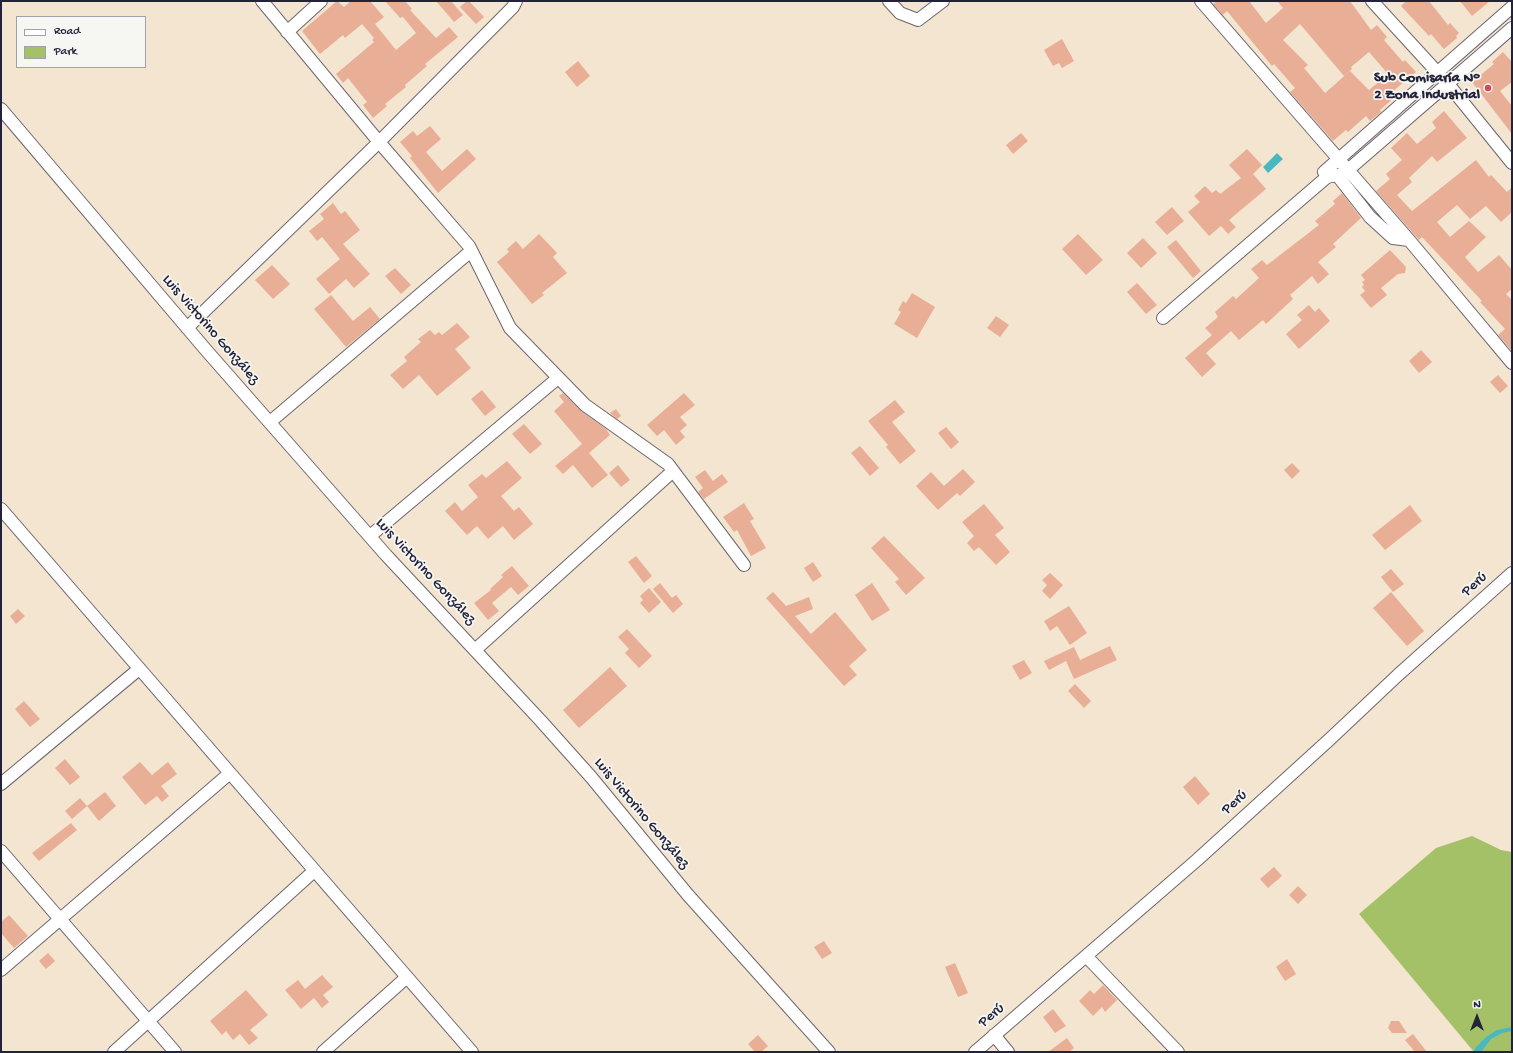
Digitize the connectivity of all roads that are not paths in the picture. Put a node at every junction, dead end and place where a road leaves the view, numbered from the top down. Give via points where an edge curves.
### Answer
1 (262, 1) edge
2 (321, 1) edge
3 (516, 1) edge
4 (888, 1) edge
5 (943, 1) edge
6 (1201, 1) edge
7 (1372, 1) edge
8 (1512, 7) edge
9 (1512, 28) edge
10 (287, 32) junction
11 (1437, 74) junction
12 (1448, 84) junction
13 (1, 109) edge
14 (379, 142) junction
15 (1338, 159) junction
16 (1512, 163) edge
17 (1334, 173) junction
18 (471, 252) junction
19 (1163, 318) dead end
20 (187, 328) junction
21 (1512, 363) edge
22 (558, 378) junction
23 (270, 422) junction
24 (673, 471) junction
25 (1, 509) edge
26 (370, 536) junction
27 (744, 565) dead end
28 (1512, 573) edge
29 (475, 650) junction
30 (139, 668) junction
31 (230, 773) junction
32 (1, 784) edge
33 (1, 851) edge
34 (314, 870) junction
35 (59, 919) junction
36 (1086, 956) junction
37 (1, 970) edge
38 (407, 977) junction
39 (149, 1022) junction
40 (994, 1035) junction
41 (114, 1052) edge
42 (175, 1052) edge
43 (323, 1052) edge
44 (472, 1052) edge
45 (829, 1052) edge
46 (975, 1052) edge
47 (1008, 1052) edge
48 (1178, 1052) edge

1 - 10 street
2 - 10 street
3 - 14 street via 513,7
4 - 5 street via 900,13 918,20
6 - 15 street
7 - 11 street
8 - 11 street
9 - 12 street
10 - 14 street
11 - 12 street
11 - 15 street
12 - 16 street
12 - 17 street
13 - 20 street, Luis Victorino González
14 - 18 street
14 - 20 street
15 - 17 street
15 - 17 street
17 - 19 street
17 - 21 street via 1370,217 1393,238 1408,240
18 - 22 street via 510,328
18 - 23 street
20 - 23 street, Luis Victorino González
22 - 24 street via 585,405 668,464
22 - 26 street
23 - 26 street, Luis Victorino González
24 - 27 street
24 - 29 street
25 - 30 street
26 - 29 street, Luis Victorino González
28 - 36 street, Perú via 1398,675 1325,745
29 - 45 street, Luis Victorino González via 551,732 688,894
30 - 31 street
30 - 32 street
31 - 34 street
31 - 35 street
33 - 35 street
34 - 38 street
34 - 39 street
35 - 37 street
35 - 39 street
36 - 40 street, Perú
36 - 48 street
38 - 43 street
38 - 44 street
39 - 41 street
39 - 42 street
40 - 46 street, Perú
40 - 47 street

